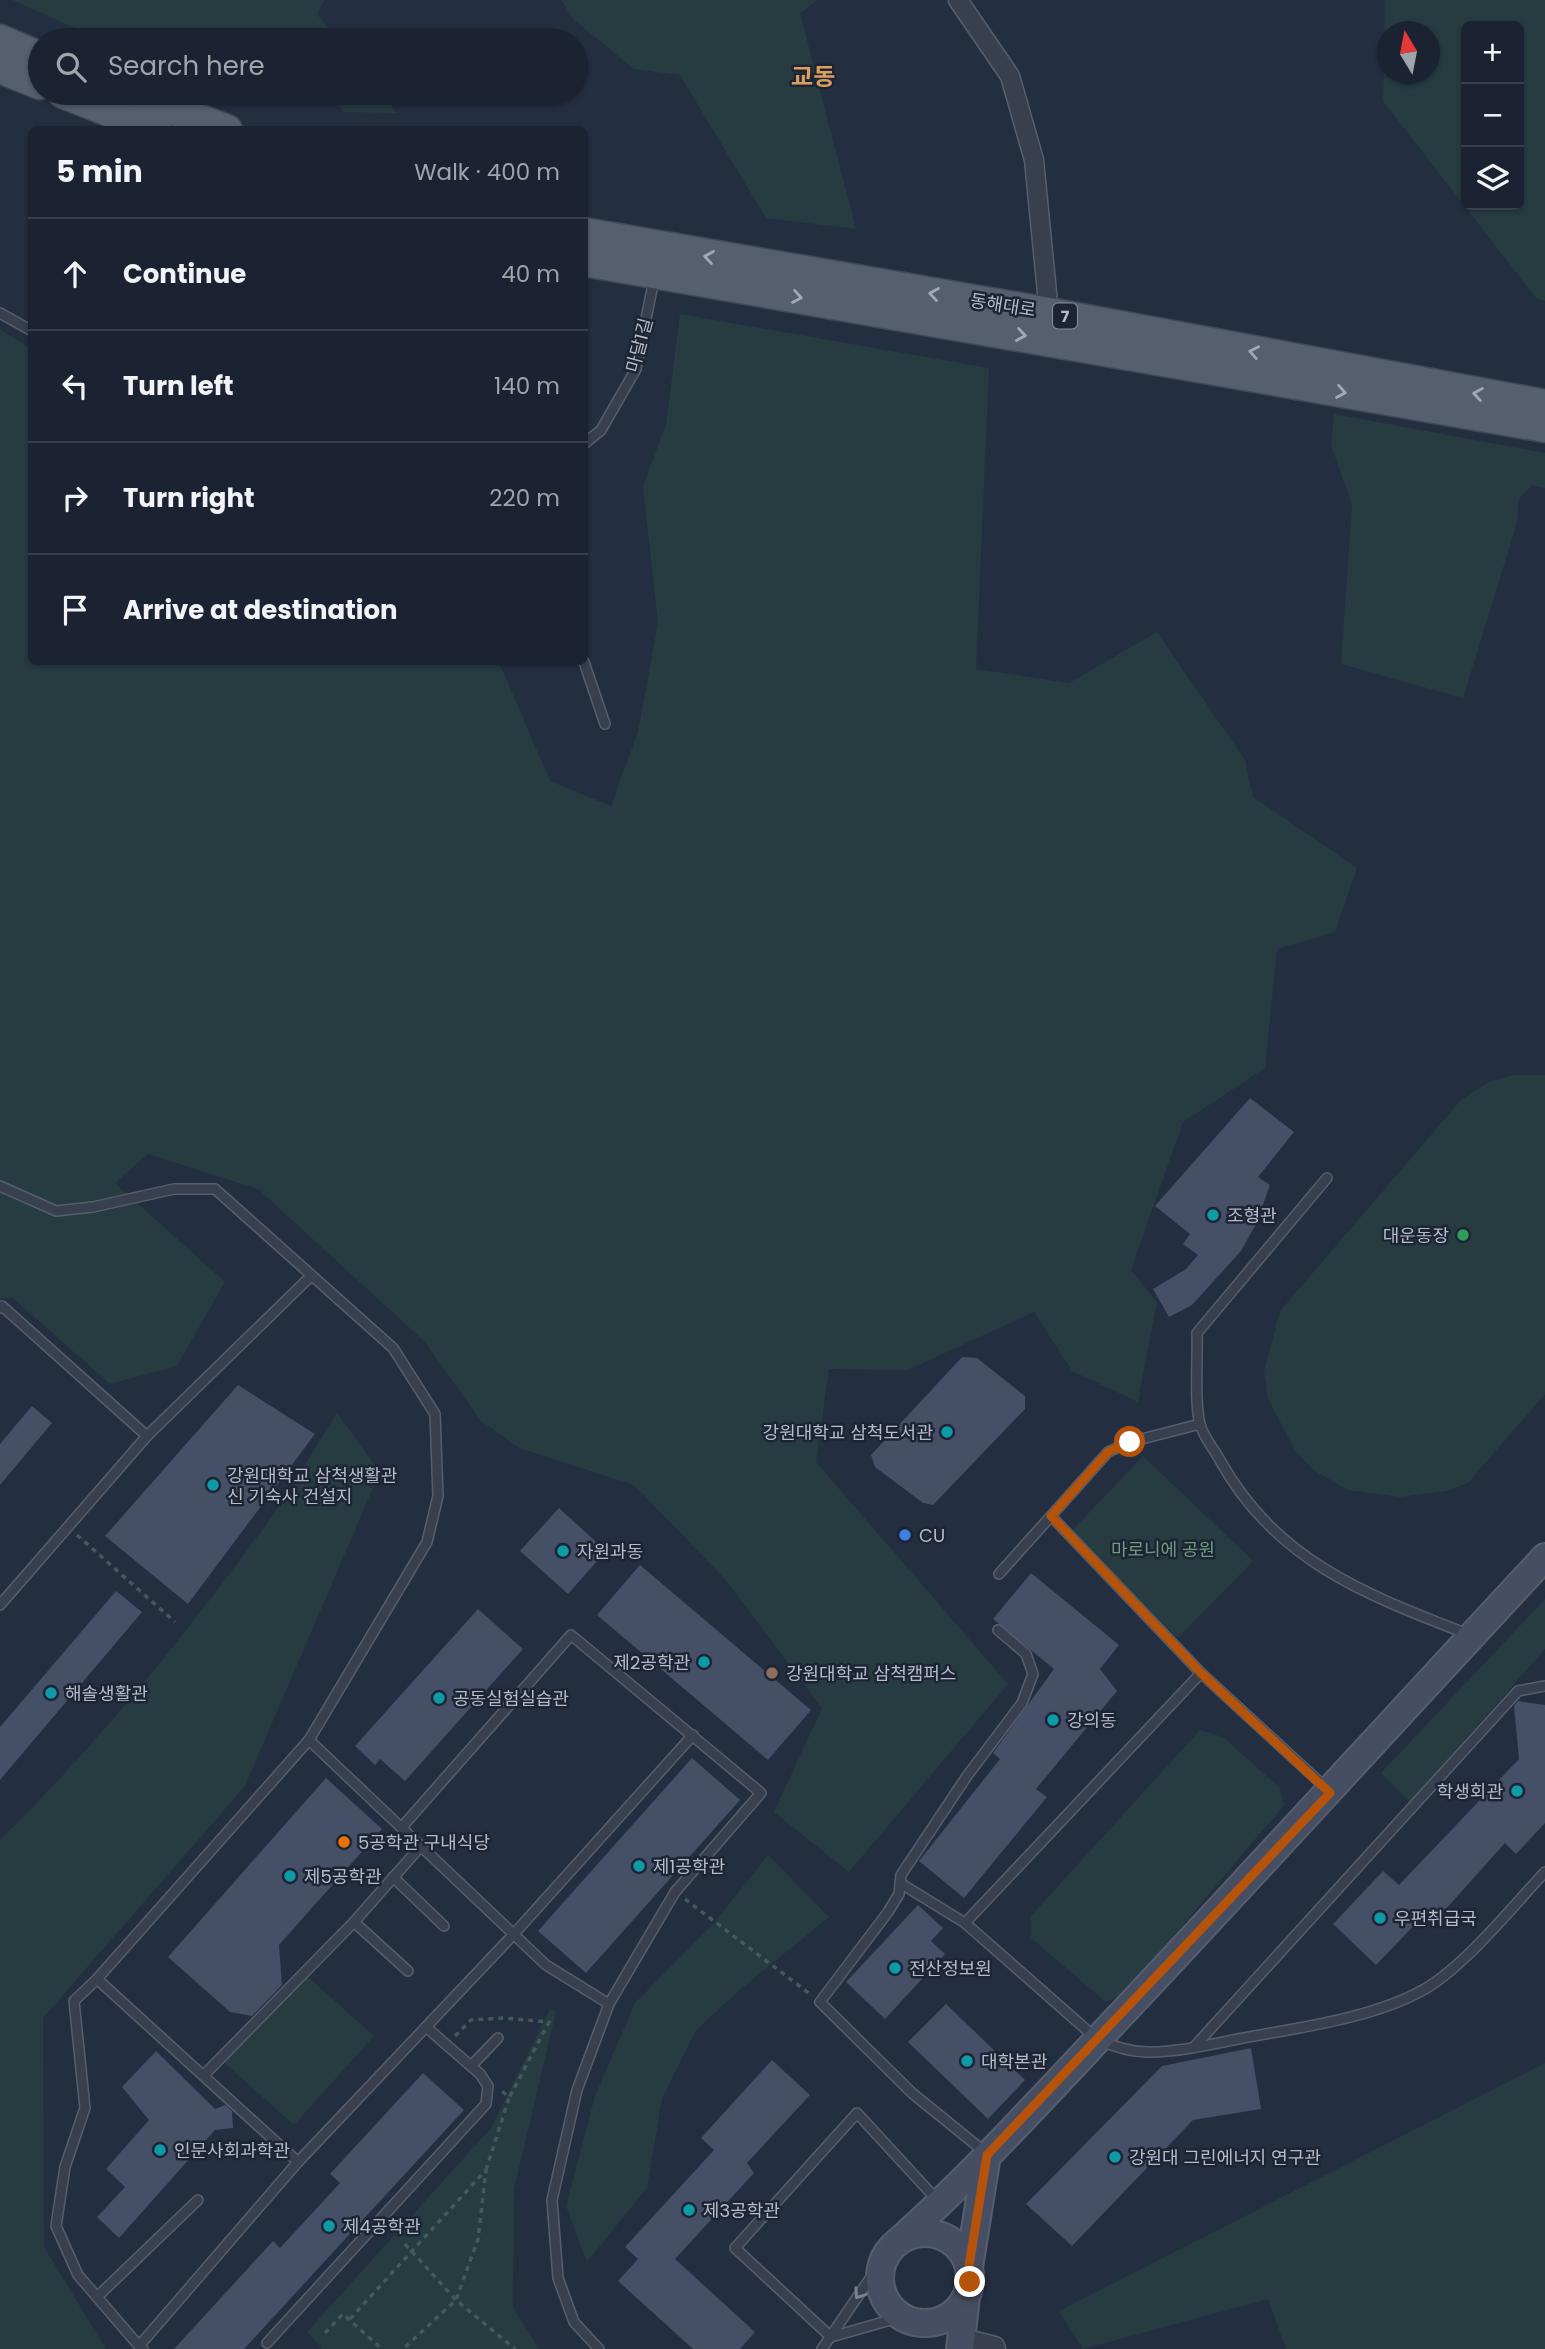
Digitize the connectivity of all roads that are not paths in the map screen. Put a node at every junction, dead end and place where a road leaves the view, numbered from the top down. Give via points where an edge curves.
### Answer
1 (958, 0) edge
2 (0, 40) edge
3 (28, 52) edge
4 (0, 68) edge
5 (28, 79) edge
6 (93, 105) edge
7 (161, 105) edge
8 (147, 126) edge
9 (216, 126) edge
10 (588, 234) edge
11 (588, 262) edge
12 (655, 272) junction
13 (0, 313) edge
14 (1049, 313) junction
15 (28, 329) edge
16 (1545, 405) edge
17 (1545, 427) edge
18 (588, 441) edge
19 (585, 665) edge
20 (605, 724) dead end
21 (1327, 1178) dead end
22 (0, 1186) edge
23 (311, 1276) junction
24 (0, 1308) edge
25 (1200, 1424) junction
26 (147, 1436) junction
27 (1051, 1516) junction
28 (1545, 1557) edge
29 (999, 1574) dead end
30 (0, 1605) edge
31 (998, 1630) dead end
32 (1471, 1636) junction
33 (1201, 1673) junction
34 (1545, 1686) edge
35 (693, 1735) junction
36 (309, 1740) junction
37 (1330, 1793) junction
38 (402, 1827) junction
39 (421, 1846) junction
40 (1545, 1872) edge
41 (393, 1877) junction
42 (900, 1883) junction
43 (354, 1922) junction
44 (965, 1923) junction
45 (444, 1926) dead end
46 (513, 1934) junction
47 (408, 1972) dead end
48 (97, 1979) junction
49 (609, 2004) junction
50 (426, 2027) junction
51 (498, 2038) dead end
52 (1097, 2039) junction
53 (1194, 2047) junction
54 (471, 2066) junction
55 (204, 2075) junction
56 (987, 2155) junction
57 (298, 2162) junction
58 (198, 2200) dead end
59 (941, 2204) junction
60 (894, 2246) junction
61 (969, 2266) junction
62 (97, 2297) junction
63 (966, 2297) junction
64 (911, 2320) junction
65 (831, 2337) junction
66 (960, 2343) edge
67 (141, 2347) edge
68 (267, 2347) edge
69 (599, 2349) edge
70 (821, 2349) edge
71 (996, 2349) edge

1 - 14 street via 1010,76 1034,160
2 - 3 main road
4 - 5 main road
6 - 8 main road
7 - 9 main road
14 -> 10 main road, 동해대로 / 7
11 - 12 main road, 동해대로 / 7
12 -> 17 main road, 동해대로 / 7
12 - 18 lane, 마달1길 via 636,369 601,430
13 - 15 lane
16 -> 14 main road, 동해대로 / 7
19 - 20 lane
21 - 25 lane via 1197,1333
22 - 23 lane via 56,1210 93,1207 174,1189 215,1189
23 - 26 lane
23 - 36 lane via 393,1348 435,1414 438,1496 427,1542
24 - 26 lane
25 - 27 lane via 1108,1452
25 - 32 lane via 1240,1496 1301,1556
26 - 30 lane
27 - 29 lane
27 - 33 lane
28 - 32 street
31 - 42 lane via 1027,1654 1033,1674 1022,1703 946,1808
32 - 37 street
33 - 37 lane
33 - 44 lane
34 - 53 lane via 1518,1691
35 - 38 lane via 571,1635
35 - 46 lane
35 - 49 lane via 761,1793 675,1892
36 - 38 lane
36 - 48 lane
37 - 52 street
38 - 39 lane
39 - 41 lane
39 - 46 lane
40 - 53 lane via 1452,1968 1424,1989 1394,2003 1306,2027
41 - 43 lane
41 - 45 lane
42 - 44 lane
42 - 56 lane via 888,1912 820,2002 912,2093
43 - 47 lane
43 - 55 lane
44 - 52 lane
46 - 49 lane via 546,1965
46 - 50 lane
48 - 55 lane
48 - 62 lane via 74,2001 85,2108 65,2166 56,2226 78,2275
49 - 69 lane via 577,2090 552,2200 558,2278 573,2322
50 - 54 lane
50 - 57 lane
51 - 54 lane
52 - 53 lane via 1120,2050
52 - 56 street
54 - 68 lane via 488,2086 486,2104
55 - 57 lane
56 - 59 street
56 - 61 street
57 - 67 lane
58 - 62 lane
59 - 60 street
59 - 65 lane via 857,2113 736,2248
60 - 61 street via 915,2234 941,2236 955,2245
60 - 64 street via 880,2271 881,2292 886,2302
60 -> 65 lane
61 - 63 street
62 - 67 lane
63 - 64 street via 947,2318
63 - 66 street
64 - 65 lane
64 - 66 street
65 - 70 lane
66 - 71 street

